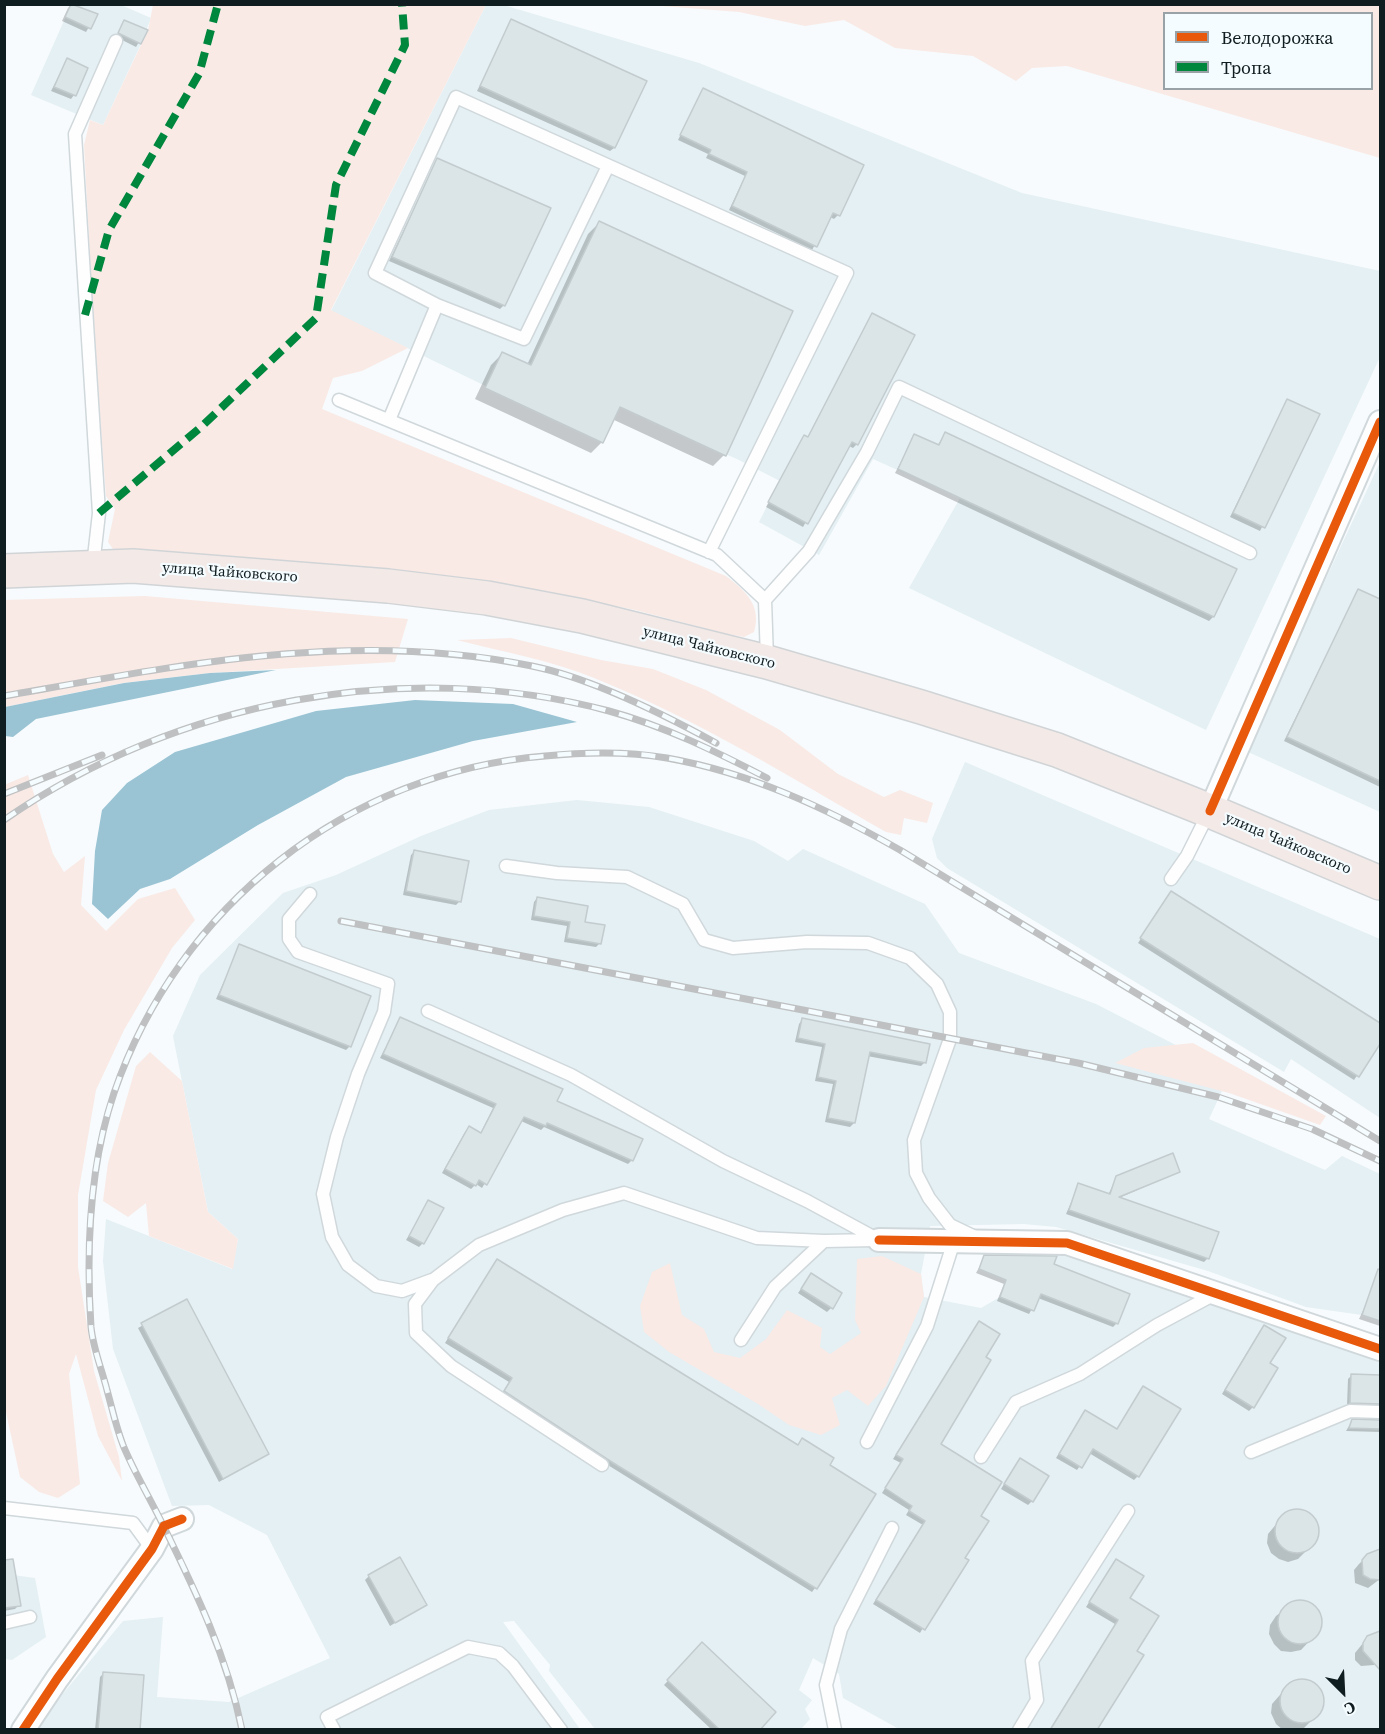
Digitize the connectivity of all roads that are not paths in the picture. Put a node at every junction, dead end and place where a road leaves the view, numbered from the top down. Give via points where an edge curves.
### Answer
1 (116, 41) dead end
2 (608, 166) junction
3 (437, 305) junction
4 (339, 400) dead end
5 (389, 420) junction
6 (1380, 422) edge
7 (709, 552) junction
8 (1250, 553) dead end
9 (93, 568) junction
10 (4, 571) edge
11 (765, 600) junction
12 (767, 662) junction
13 (1210, 810) junction
14 (506, 866) dead end
15 (1171, 879) dead end
16 (1380, 883) edge
17 (310, 894) dead end
18 (428, 1011) dead end
19 (879, 1240) junction
20 (824, 1241) junction
21 (954, 1241) junction
22 (985, 1242) junction
23 (433, 1280) junction
24 (1216, 1293) junction
25 (741, 1340) dead end
26 (1380, 1349) edge
27 (1380, 1412) edge
28 (867, 1442) dead end
29 (1251, 1452) dead end
30 (981, 1456) dead end
31 (602, 1465) dead end
32 (4, 1508) edge
33 (1128, 1511) dead end
34 (182, 1519) dead end
35 (892, 1528) dead end
36 (152, 1549) junction
37 (30, 1617) dead end
38 (4, 1623) edge
39 (23, 1730) edge
40 (334, 1730) edge
41 (561, 1730) edge
42 (836, 1730) edge
43 (1019, 1730) edge

1 - 9 lane via 75,134 99,513
2 - 3 lane via 524,339
2 - 3 lane via 456,97 375,273
2 - 7 lane via 847,273
3 - 5 lane
4 - 5 lane
5 - 7 lane
6 - 13 street
7 - 11 lane
8 - 11 lane via 899,387 867,452 809,551
9 - 10 main road, улица Чайковского
9 - 12 main road, улица Чайковского via 133,566 388,586 487,598 582,615
11 - 12 lane
12 - 13 main road, улица Чайковского via 1057,750
13 - 15 lane
13 - 16 main road, улица Чайковского
14 - 22 lane via 627,877 683,904 704,940 734,948 807,942 868,943 910,958 937,984 950,1012 950,1039 914,1140 916,1173 950,1225
17 - 23 lane via 289,919 289,939 298,952 388,984 384,1012 340,1127 323,1194 332,1237 348,1266 376,1286 402,1291
18 - 19 lane via 571,1075 723,1161
19 - 20 lane
19 - 21 street
20 - 23 lane via 757,1238 624,1193 563,1210 480,1245
20 - 25 lane via 775,1287
21 - 22 street
21 - 28 lane via 927,1326
22 - 24 street via 1067,1244
23 - 31 lane via 415,1304 416,1333 451,1366
24 - 26 street
24 - 30 lane via 1080,1374 1016,1402
27 - 29 lane via 1350,1411
32 - 36 lane via 133,1523
33 - 43 lane via 1032,1661 1037,1700
34 - 36 street via 164,1526
35 - 42 lane via 841,1629 826,1685
36 - 39 street
37 - 38 lane
40 - 41 lane via 327,1717 468,1647 499,1653

